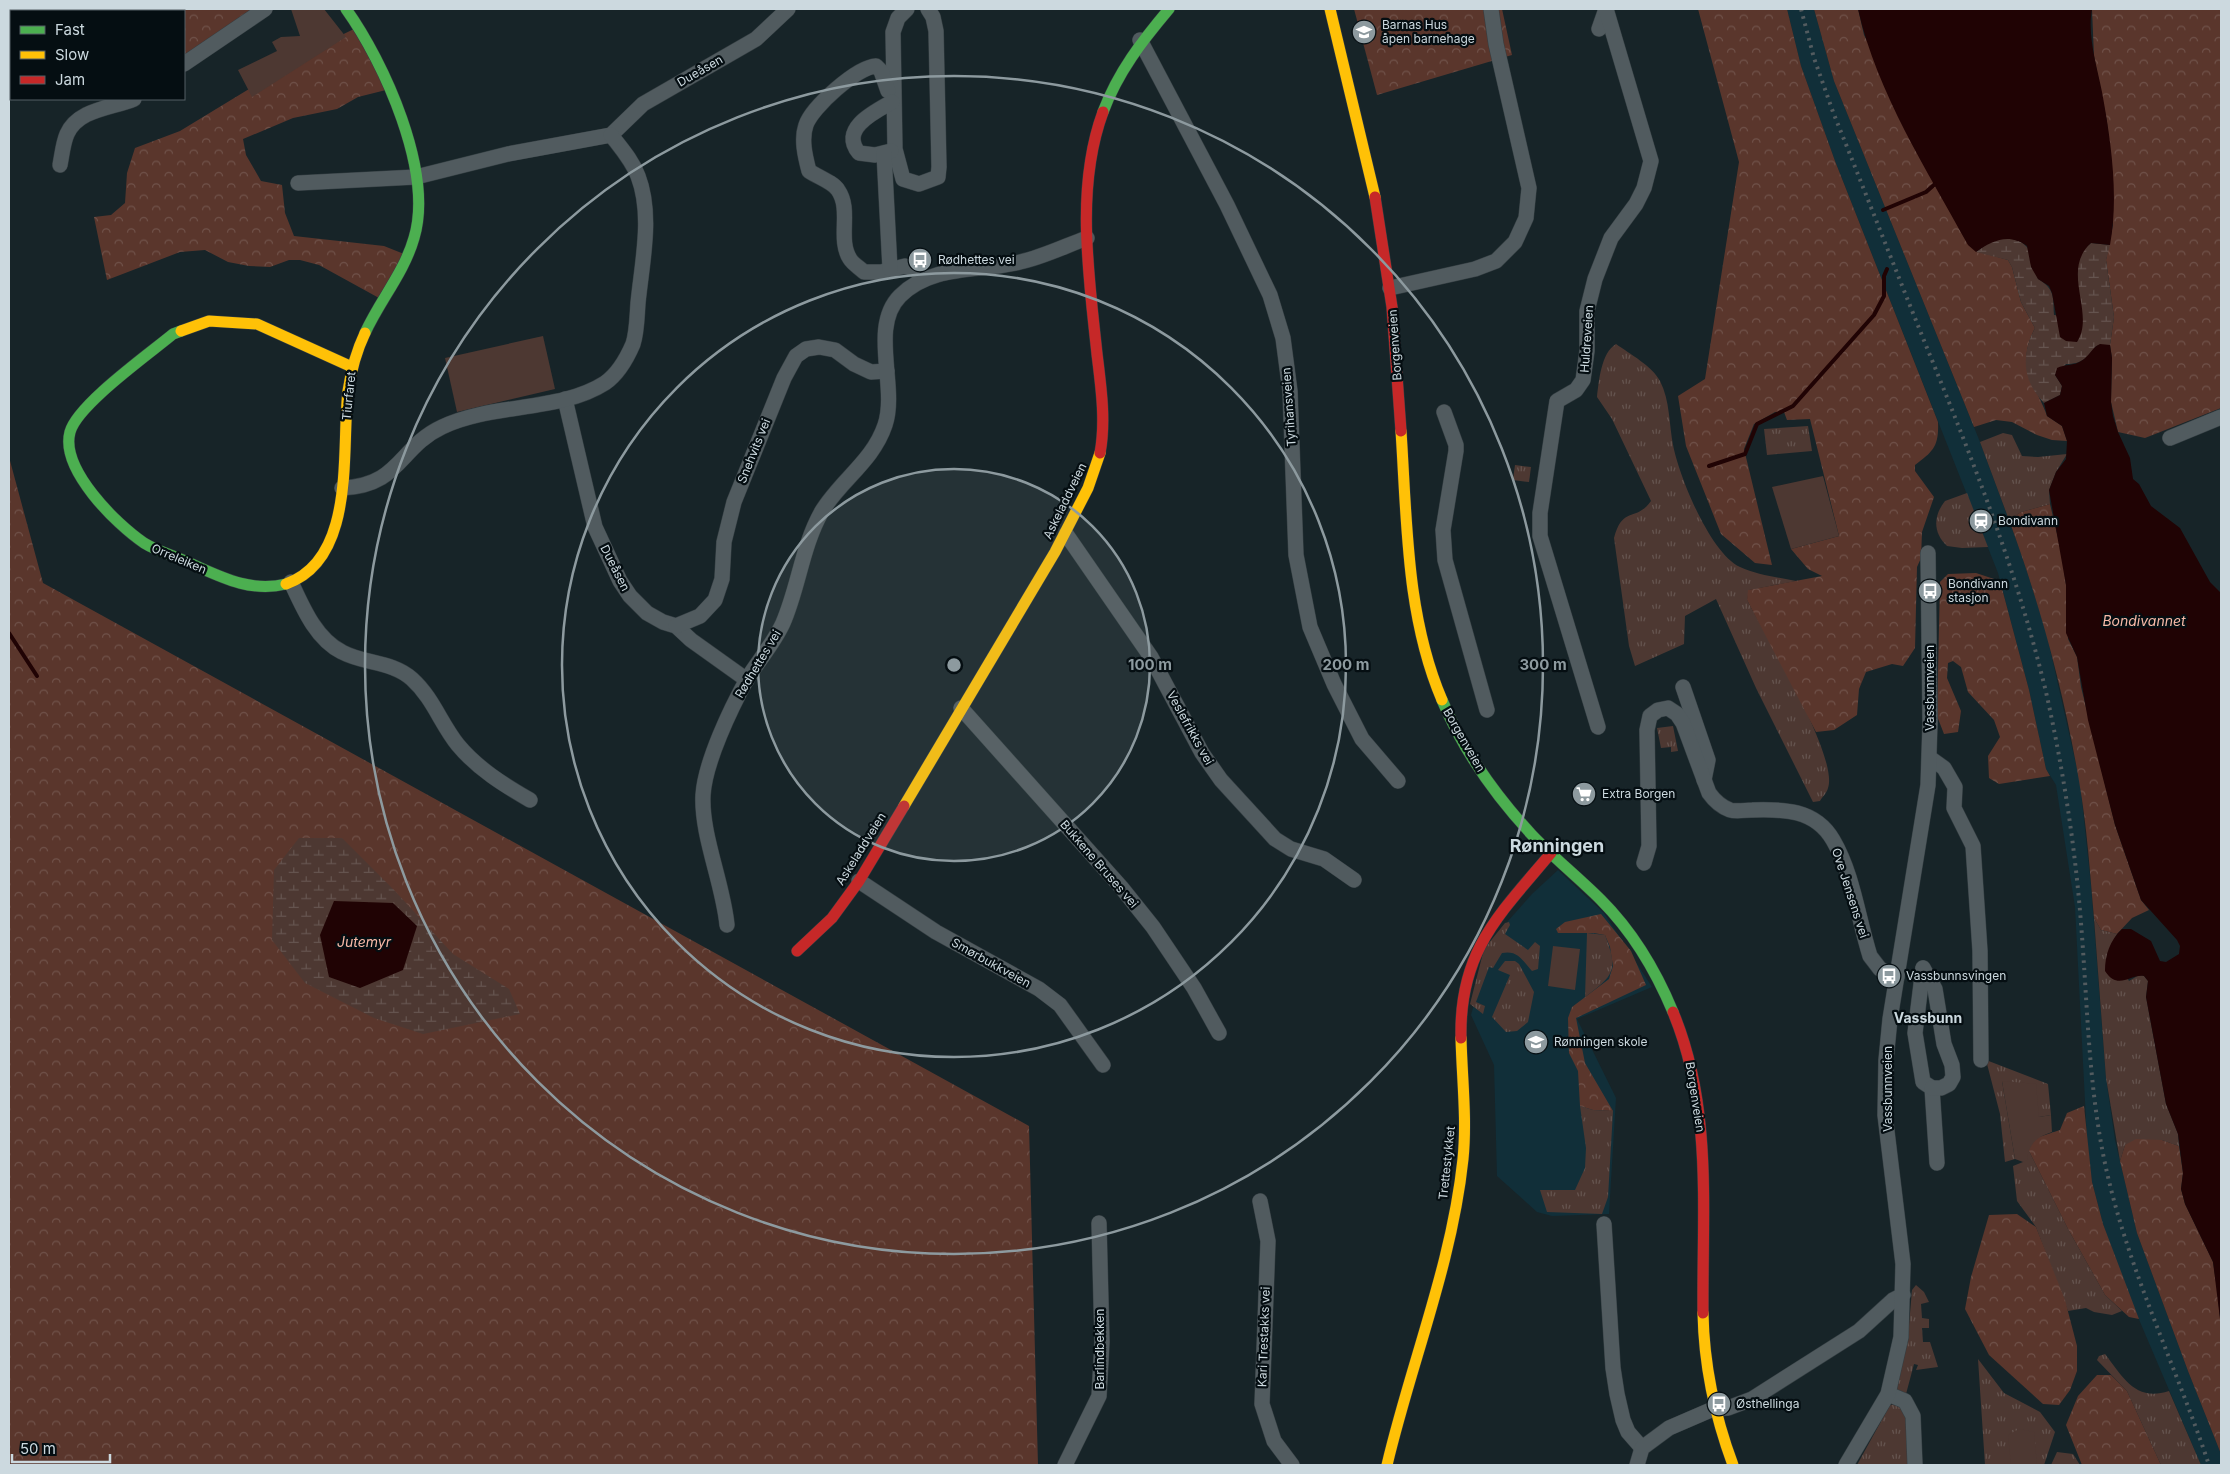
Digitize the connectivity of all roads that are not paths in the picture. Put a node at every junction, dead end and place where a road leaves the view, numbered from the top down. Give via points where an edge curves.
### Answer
1 (265, 9) edge
2 (346, 9) edge
3 (788, 9) edge
4 (908, 9) edge
5 (928, 9) edge
6 (1169, 9) edge
7 (1330, 9) edge
8 (1491, 9) edge
9 (1606, 9) edge
10 (1598, 28) dead end
11 (1140, 40) junction
12 (185, 63) edge
13 (131, 100) edge
14 (892, 102) junction
15 (611, 134) junction
16 (889, 151) junction
17 (60, 165) dead end
18 (416, 177) junction
19 (298, 183) dead end
20 (1087, 238) junction
21 (913, 268) dead end
22 (890, 269) junction
23 (1390, 288) junction
24 (352, 367) junction
25 (887, 371) junction
26 (565, 399) junction
27 (1444, 412) dead end
28 (2221, 417) edge
29 (2170, 438) dead end
30 (342, 488) junction
31 (1066, 534) junction
32 (1928, 553) dead end
33 (291, 582) junction
34 (676, 626) junction
35 (747, 680) junction
36 (1683, 687) dead end
37 (961, 708) junction
38 (1487, 710) dead end
39 (1598, 727) dead end
40 (1930, 758) junction
41 (1704, 781) junction
42 (1398, 782) dead end
43 (530, 800) dead end
44 (1550, 853) junction
45 (1644, 863) dead end
46 (1354, 880) dead end
47 (859, 881) junction
48 (727, 925) dead end
49 (797, 951) dead end
50 (1897, 977) junction
51 (1219, 1033) dead end
52 (1981, 1060) dead end
53 (1103, 1065) dead end
54 (1932, 1088) junction
55 (1937, 1163) dead end
56 (1260, 1200) dead end
57 (1100, 1223) dead end
58 (1604, 1224) dead end
59 (1903, 1294) junction
60 (1888, 1394) junction
61 (1713, 1409) junction
62 (1642, 1448) junction
63 (1065, 1465) edge
64 (1292, 1465) edge
65 (1388, 1465) edge
66 (1637, 1465) edge
67 (1733, 1465) edge
68 (1846, 1465) edge
69 (1915, 1465) edge

1 - 12 street
2 - 18 street, Tiurfaret via 359,24 380,61 399,111
3 - 15 street, Dueåsen via 756,39 643,104
4 - 14 street via 898,18 893,32
5 - 16 street via 933,17 937,40 940,106 938,176 919,184 903,179
6 - 11 street, Askeladdveien
7 - 23 street, Borgenveien via 1367,161
8 - 23 street via 1529,188 1526,218 1515,242 1496,261 1475,269
9 - 10 street
9 - 39 street, Huldreveien via 1651,161 1640,196 1611,238 1595,279 1587,311 1585,375 1576,390 1557,401 1540,513 1540,536
11 - 20 street, Askeladdveien via 1108,94 1090,148
11 - 42 street, Tyrihansveien via 1227,205 1270,295 1283,338 1290,391 1296,555 1310,627 1362,739
13 - 17 street via 91,112 75,122 67,134
14 - 16 street
14 - 16 street via 857,126 852,137 859,153
14 - 22 street via 881,71 876,66 869,66 860,70 812,112 803,134 810,171 839,191 844,215 844,245 850,259 864,272
15 - 18 street via 508,154
15 - 26 street via 638,176 646,228 634,342 626,360 606,383
16 - 22 street
18 - 19 street
18 - 24 street, Tiurfaret via 418,215 410,252 365,333
20 - 25 street, Rødhettes vei via 1022,262 943,272 919,280 898,298 890,313 886,329
20 - 31 street, Askeladdveien via 1102,404 1102,444 1098,466
21 - 22 street
23 - 44 street, Borgenveien via 1415,606 1429,668 1466,748 1504,802
24 - 30 street, Tiurfaret
24 - 33 street, Orreleiken via 257,324 209,322 174,334 82,410 71,426 68,445 71,458 93,494 116,521 146,544 242,584 266,586
25 - 34 street, Snehvits vei via 871,372 835,350 819,347 806,349 796,356 734,502 724,542 722,579 715,600 700,616
25 - 35 street, Rødhettes vei via 886,424 873,451 823,509 807,542 782,624
26 - 30 street via 458,420 421,440 385,476 362,487
26 - 34 street, Dueåsen via 595,527 620,581 647,613
27 - 38 street via 1456,445 1443,530 1445,560
28 - 29 street
30 - 33 street, Tiurfaret via 334,533 311,568
31 - 37 street, Askeladdveien
31 - 46 street, Veslefrikks vei via 1151,658 1202,753 1221,780 1275,839 1291,849 1324,859
32 - 40 street, Vassbunnveien
33 - 43 street via 326,642 342,653 397,669 412,678 428,695 459,745 481,768
34 - 35 street, Dueåsen
35 - 48 street, Rødhettes vei via 727,718 703,794 705,820
36 - 41 street via 1708,760
37 - 47 street, Askeladdveien
37 - 51 street, Bukkene Bruses vei via 1147,920 1194,988
40 - 50 street, Vassbunnveien via 1920,845
40 - 52 street via 1944,768 1954,787 1954,808 1973,846 1980,951
41 - 45 street, Ove Jensens vei via 1683,723 1668,708 1658,710 1650,716 1646,730 1649,846
41 - 50 street, Ove Jensens vei via 1709,794 1730,810 1782,808 1801,813 1820,824 1840,855 1870,956 1880,970
44 - 61 street, Borgenveien via 1608,908 1642,951 1670,1006 1691,1063 1701,1122 1706,1357
44 - 65 street, Trettestykket via 1494,921 1475,953 1466,979 1460,1037 1465,1114 1462,1171 1450,1240
47 - 49 street, Askeladdveien via 832,918
47 - 53 street, Smørbukkveien via 936,932 1039,989 1060,1005
50 - 59 street, Vassbunnveien via 1886,1060 1885,1115 1899,1225
54 - 54 street via 1923,1082 1915,1033 1923,968 1935,989 1953,1077 1941,1088
54 - 55 street
56 - 64 street, Kari Trestakks vei via 1268,1240 1262,1404 1274,1441
57 - 63 street, Barlindbekken via 1100,1396
58 - 62 street via 1617,1394 1628,1432
59 - 60 street, Vassbunnveien via 1901,1337
59 - 61 street via 1859,1332 1752,1400
60 - 68 street, Vassbunnveien
60 - 69 street via 1906,1401 1913,1416
61 - 62 street via 1668,1428
61 - 67 street, Borgenveien
62 - 66 street

